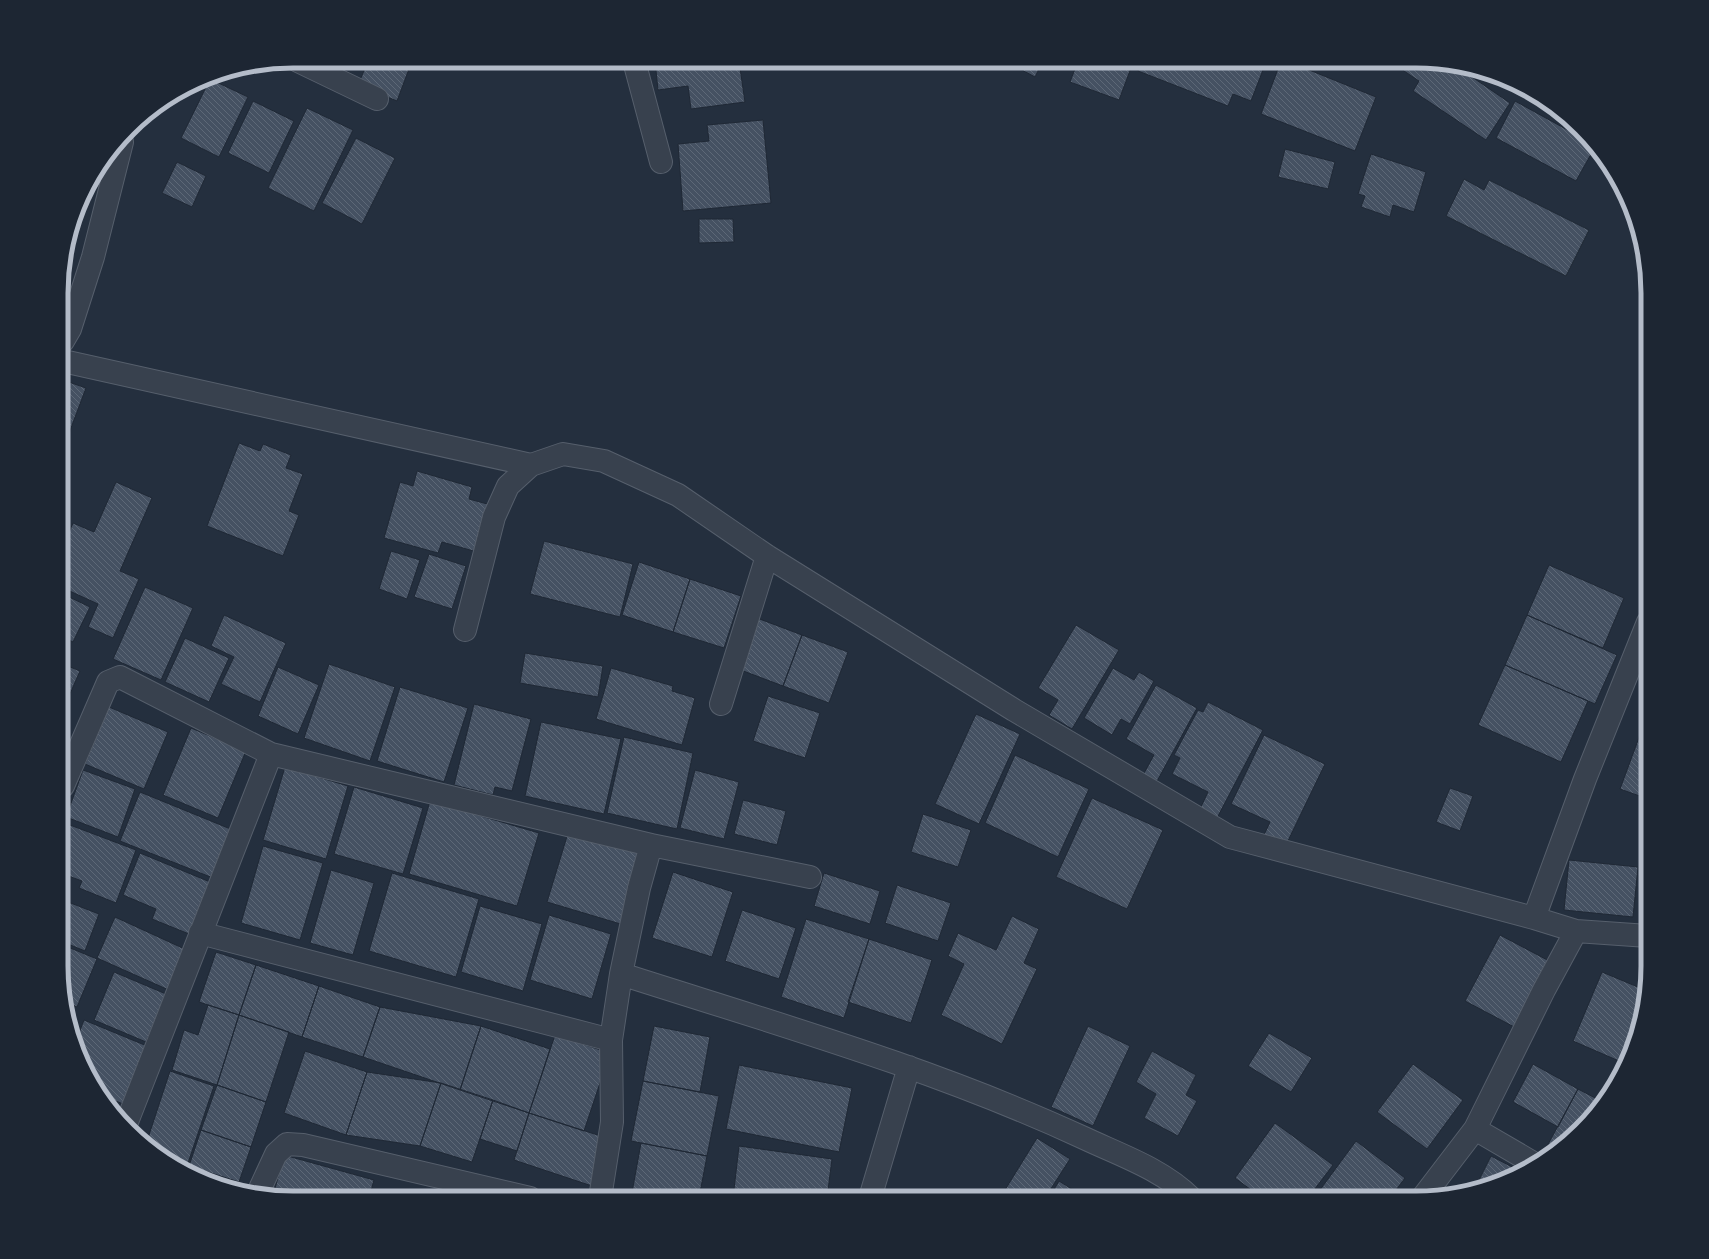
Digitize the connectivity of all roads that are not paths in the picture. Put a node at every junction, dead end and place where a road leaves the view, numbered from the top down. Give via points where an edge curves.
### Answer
1 (313, 68) edge
2 (636, 68) edge
3 (377, 99) dead end
4 (120, 149) edge
5 (661, 162) dead end
6 (68, 332) edge
7 (68, 362) edge
8 (531, 465) junction
9 (767, 556) junction
10 (465, 630) dead end
11 (1641, 639) edge
12 (721, 704) dead end
13 (271, 754) junction
14 (68, 774) edge
15 (651, 845) junction
16 (810, 877) dead end
17 (1534, 918) junction
18 (1576, 931) junction
19 (200, 933) junction
20 (1641, 936) edge
21 (621, 974) junction
22 (610, 1040) junction
23 (909, 1067) junction
24 (128, 1119) edge
25 (1475, 1129) junction
26 (1529, 1161) edge
27 (260, 1189) edge
28 (501, 1191) edge
29 (601, 1191) edge
30 (872, 1191) edge
31 (1182, 1191) edge
32 (1427, 1191) edge

1 - 3 street
2 - 5 street
4 - 6 street via 93,257
7 - 8 street
8 - 9 street via 563,454 604,461 678,496
8 - 10 street via 508,486 494,517
9 - 12 street
9 - 17 street via 1014,710 1230,837
11 - 17 street via 1585,779
13 - 14 street via 120,677 108,682
13 - 15 street
13 - 19 street
15 - 16 street
15 - 21 street
17 - 18 street
18 - 20 street
18 - 25 street
19 - 22 street
19 - 24 street
21 - 22 street
21 - 23 street
22 - 29 street via 612,1122
23 - 30 street
23 - 31 street via 1036,1116 1163,1175
25 - 26 street
25 - 32 street
27 - 28 street via 276,1154 287,1144 303,1144

